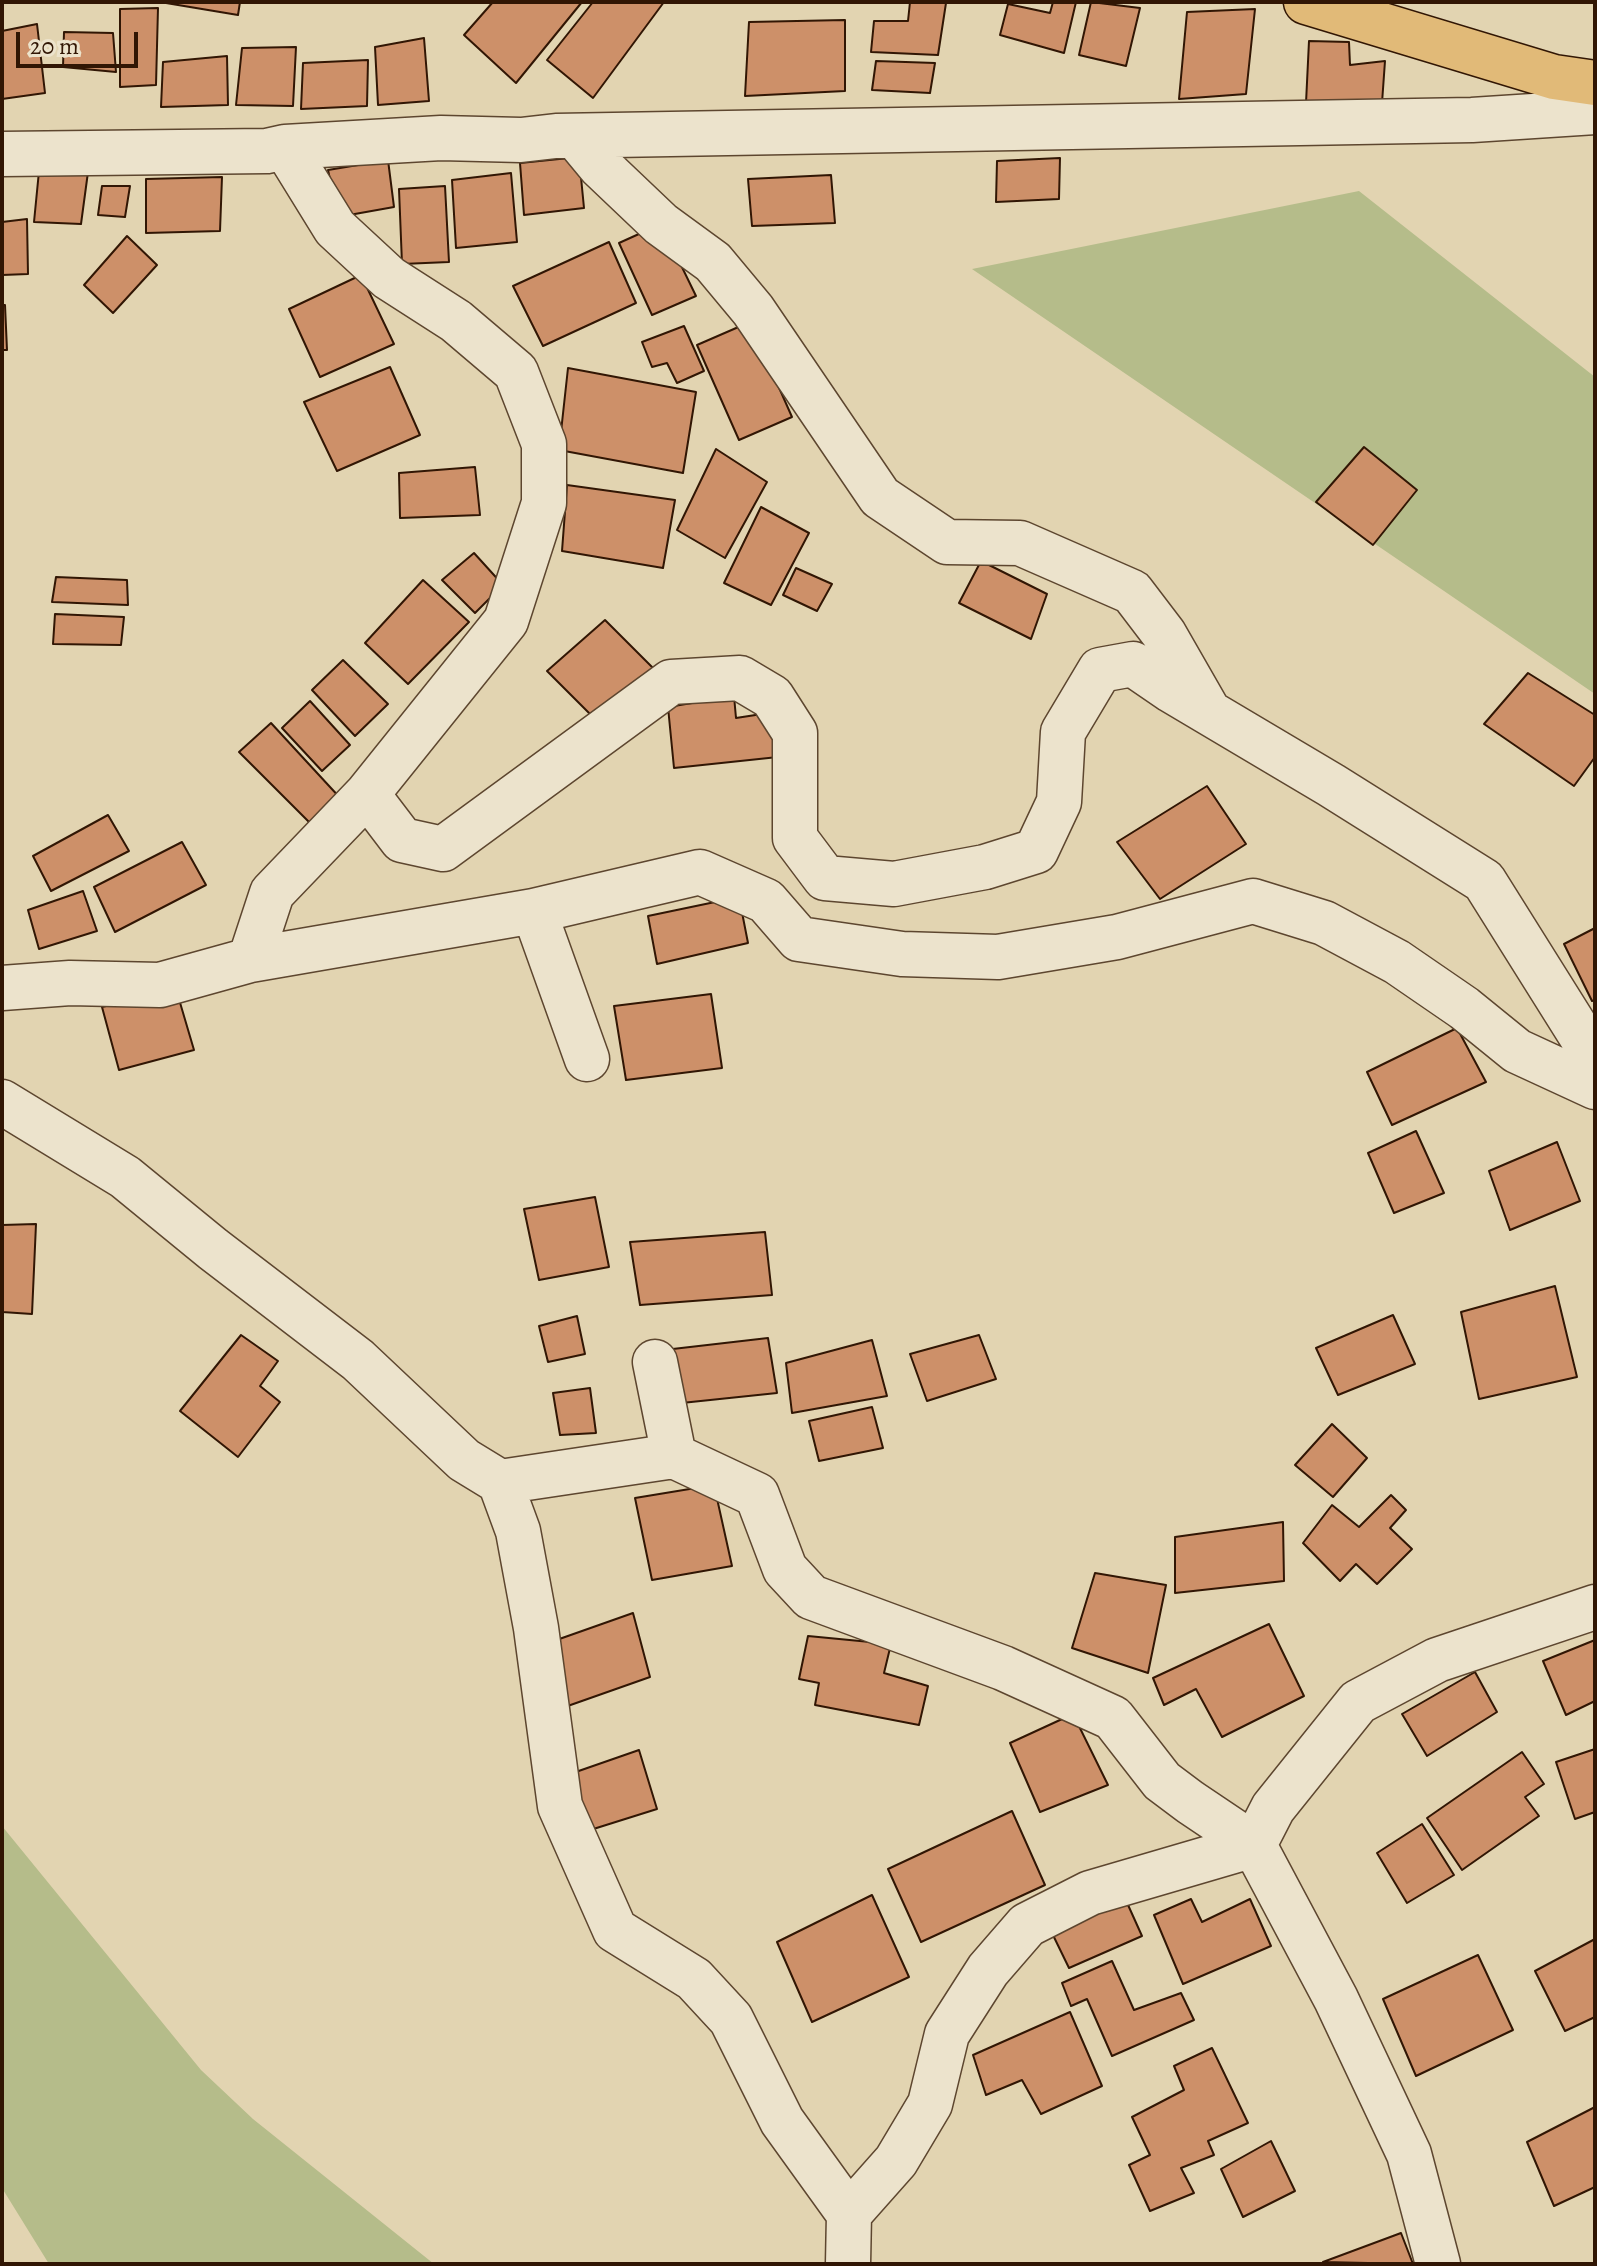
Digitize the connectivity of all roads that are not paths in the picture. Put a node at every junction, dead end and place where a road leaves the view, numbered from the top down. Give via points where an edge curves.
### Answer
1 (1306, 2) edge
2 (1595, 83) edge
3 (1595, 112) edge
4 (576, 137) junction
5 (285, 147) junction
6 (2, 154) edge
7 (1210, 714) junction
8 (367, 794) junction
9 (534, 911) junction
10 (250, 960) junction
11 (2, 988) edge
12 (1595, 1058) edge
13 (587, 1059) dead end
14 (1595, 1087) edge
15 (2, 1102) edge
16 (655, 1362) dead end
17 (674, 1456) junction
18 (500, 1482) junction
19 (1595, 1607) edge
20 (1254, 1845) junction
21 (849, 2214) junction
22 (848, 2264) edge
23 (1438, 2264) edge

1 - 2 main road via 1554,77
3 - 4 street via 1472,120
4 - 5 street
4 - 7 street via 661,224 713,262 753,310 880,497 947,542 1020,543 1132,592 1164,634
5 - 6 street
5 - 8 street via 335,228 389,278 456,321 516,372 544,444 544,503 506,621
7 - 8 street via 1133,664 1100,670 1063,732 1059,802 1036,851 985,867 894,884 825,878 795,838 795,733 772,697 740,678 671,682 443,849 402,840
7 - 12 street via 1484,881
8 - 10 street via 272,893
9 - 10 street
9 - 13 street
9 - 14 street via 700,872 766,901 799,939 902,954 998,957 1117,937 1253,901 1324,923 1397,962 1517,1051
10 - 11 street via 160,985
15 - 18 street via 125,1177 358,1360 464,1460
16 - 17 street
17 - 18 street
17 - 20 street via 757,1495 785,1569 811,1597 1003,1668 1113,1718 1162,1781
18 - 21 street via 518,1531 531,1600 560,1806 615,1930 694,1979 731,2019 782,2121
19 - 20 street via 1437,1660 1358,1702 1273,1808
20 - 21 street via 1090,1893 1027,1925 988,1970 947,2034 930,2104 896,2161
20 - 23 street via 1336,1999 1409,2154
21 - 22 street

